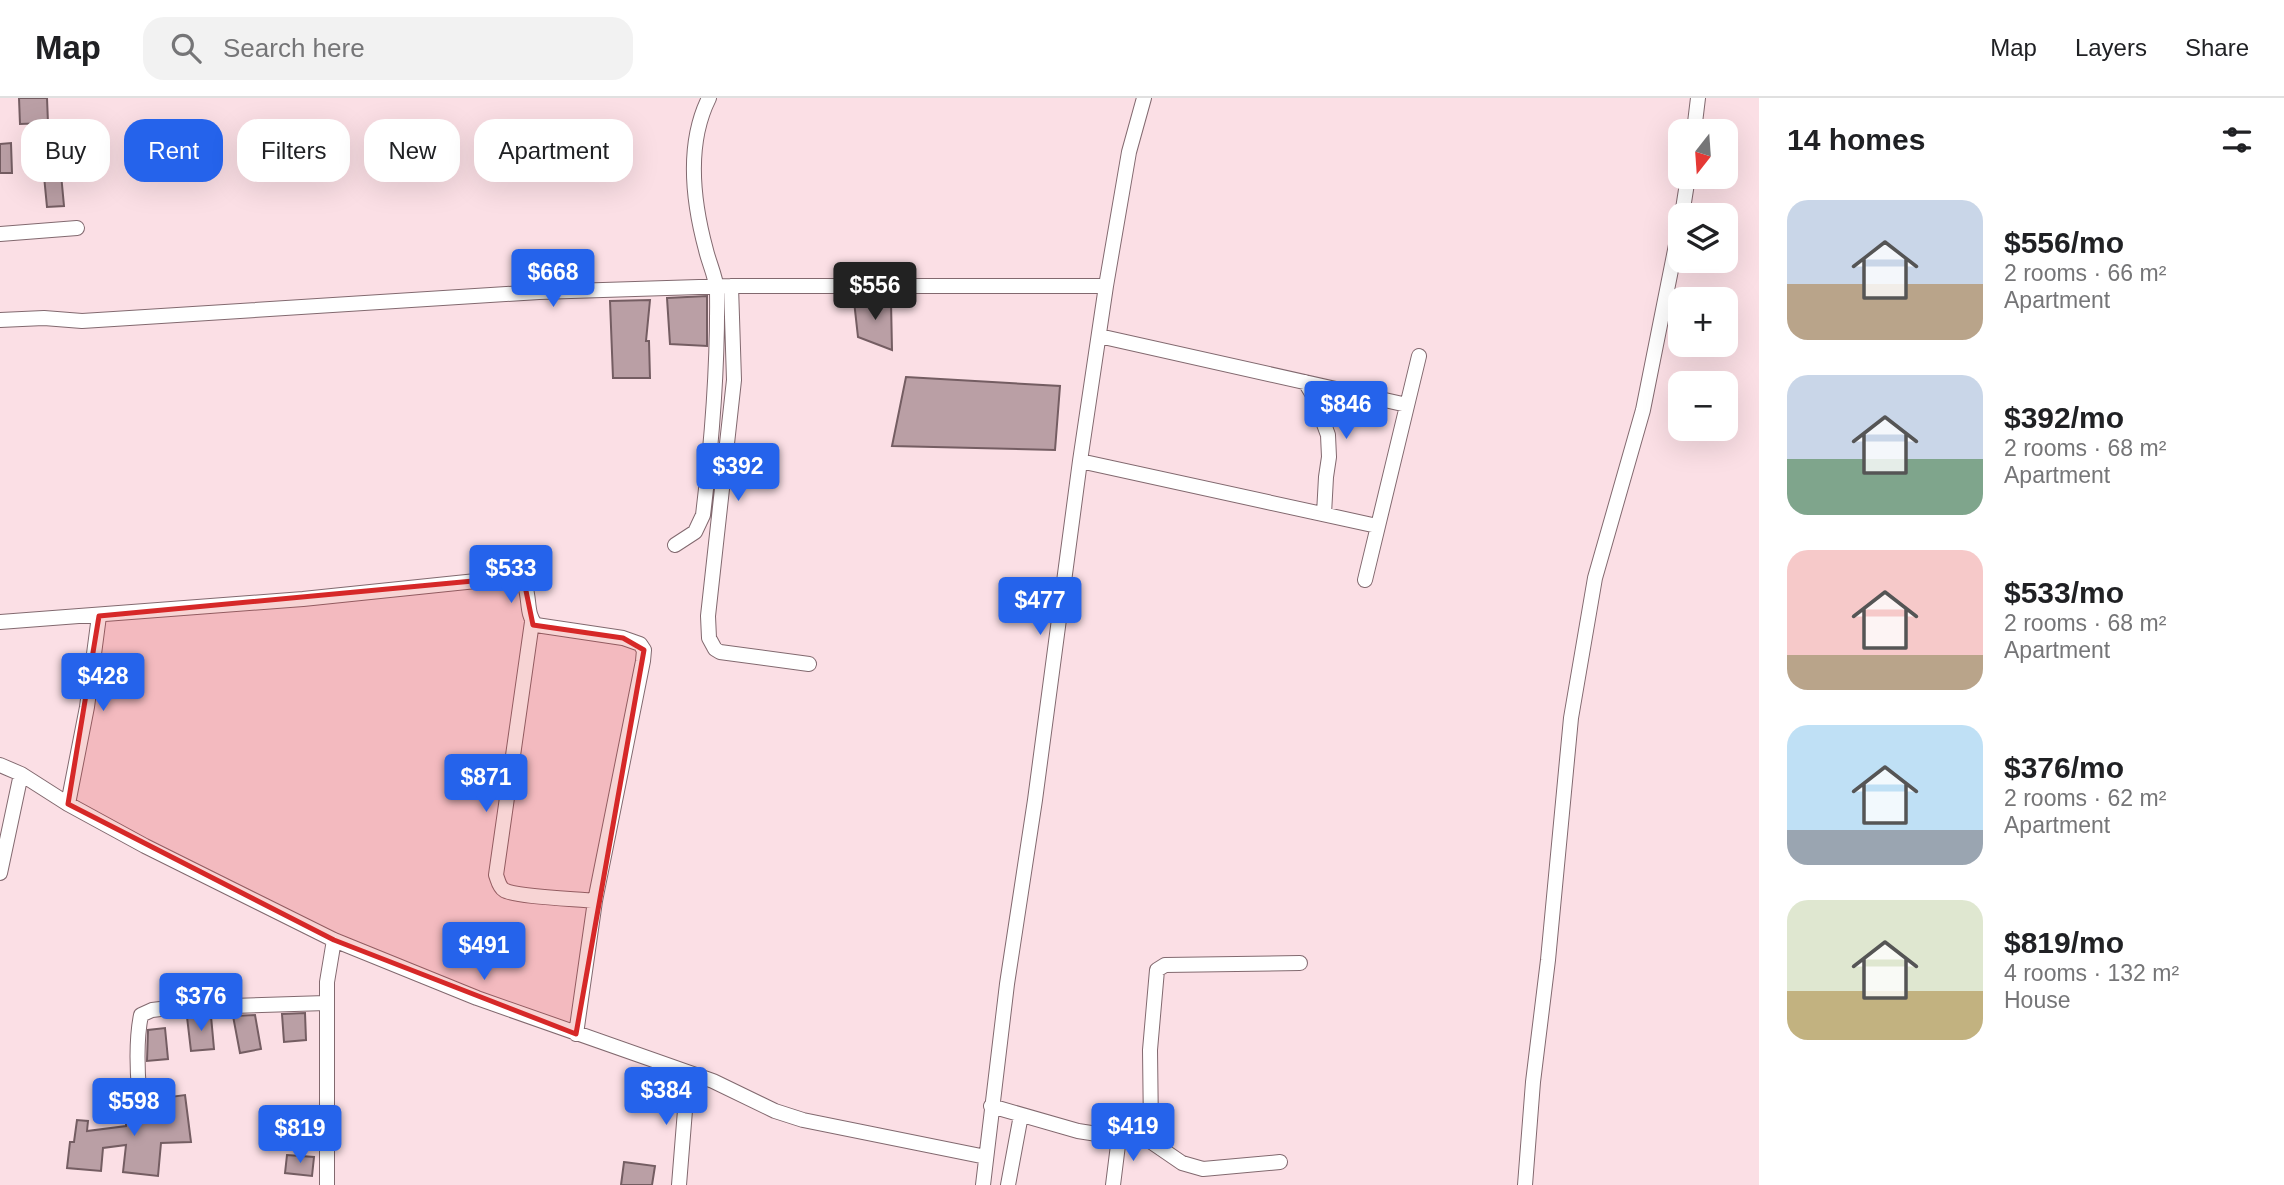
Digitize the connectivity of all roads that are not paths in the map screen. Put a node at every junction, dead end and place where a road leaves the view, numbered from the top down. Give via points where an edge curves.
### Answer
1 (709, 98) edge
2 (1144, 98) edge
3 (1698, 98) edge
4 (1695, 119) edge
5 (77, 228) dead end
6 (0, 234) edge
7 (1670, 273) edge
8 (724, 286) junction
9 (1106, 286) junction
10 (0, 320) edge
11 (1099, 336) junction
12 (1419, 356) dead end
13 (1305, 382) junction
14 (1406, 405) junction
15 (1080, 461) junction
16 (1324, 514) junction
17 (1377, 526) junction
18 (675, 545) dead end
19 (1364, 580) dead end
20 (99, 616) junction
21 (0, 622) edge
22 (533, 622) junction
23 (809, 664) dead end
24 (0, 765) edge
25 (21, 774) junction
26 (68, 804) junction
27 (0, 873) edge
28 (595, 901) junction
29 (334, 940) junction
30 (1300, 963) dead end
31 (326, 1003) junction
32 (576, 1034) junction
33 (688, 1073) junction
34 (139, 1091) dead end
35 (991, 1106) junction
36 (1021, 1115) junction
37 (1118, 1138) junction
38 (1147, 1139) junction
39 (986, 1157) junction
40 (1280, 1162) dead end
41 (327, 1185) edge
42 (679, 1185) edge
43 (983, 1185) edge
44 (1008, 1185) edge
45 (1113, 1185) edge
46 (1525, 1185) edge

1 - 8 street via 700,120 694,173 700,223
2 - 9 street via 1129,152
3 - 4 street
5 - 6 street
7 - 46 street via 1643,411 1595,578 1571,718
8 - 9 street
8 - 10 street via 539,292 90,320
8 - 18 street via 703,515 695,532
8 - 23 street via 734,380 709,595 709,638 720,652
9 - 11 street
11 - 13 street
11 - 15 street
12 - 14 street
13 - 14 street
13 - 16 street via 1328,435
14 - 17 street
15 - 16 street
15 - 35 street
16 - 17 street
17 - 19 street
20 - 21 street
20 - 22 street via 505,578 525,586
20 - 26 street
22 - 28 street via 496,875 504,890
22 - 28 street via 623,638 644,650
24 - 25 street
25 - 26 street
25 - 27 street
26 - 29 street
28 - 32 street
29 - 31 street
29 - 32 street
30 - 38 street via 1159,967 1150,1050 1152,1130
31 - 34 street via 145,1012 139,1027
31 - 41 street
32 - 33 street
33 - 39 street via 803,1119
33 - 42 street
35 - 36 street
35 - 39 street
36 - 37 street
36 - 44 street
37 - 38 street
37 - 45 street
38 - 40 street via 1182,1163 1203,1169
39 - 43 street

